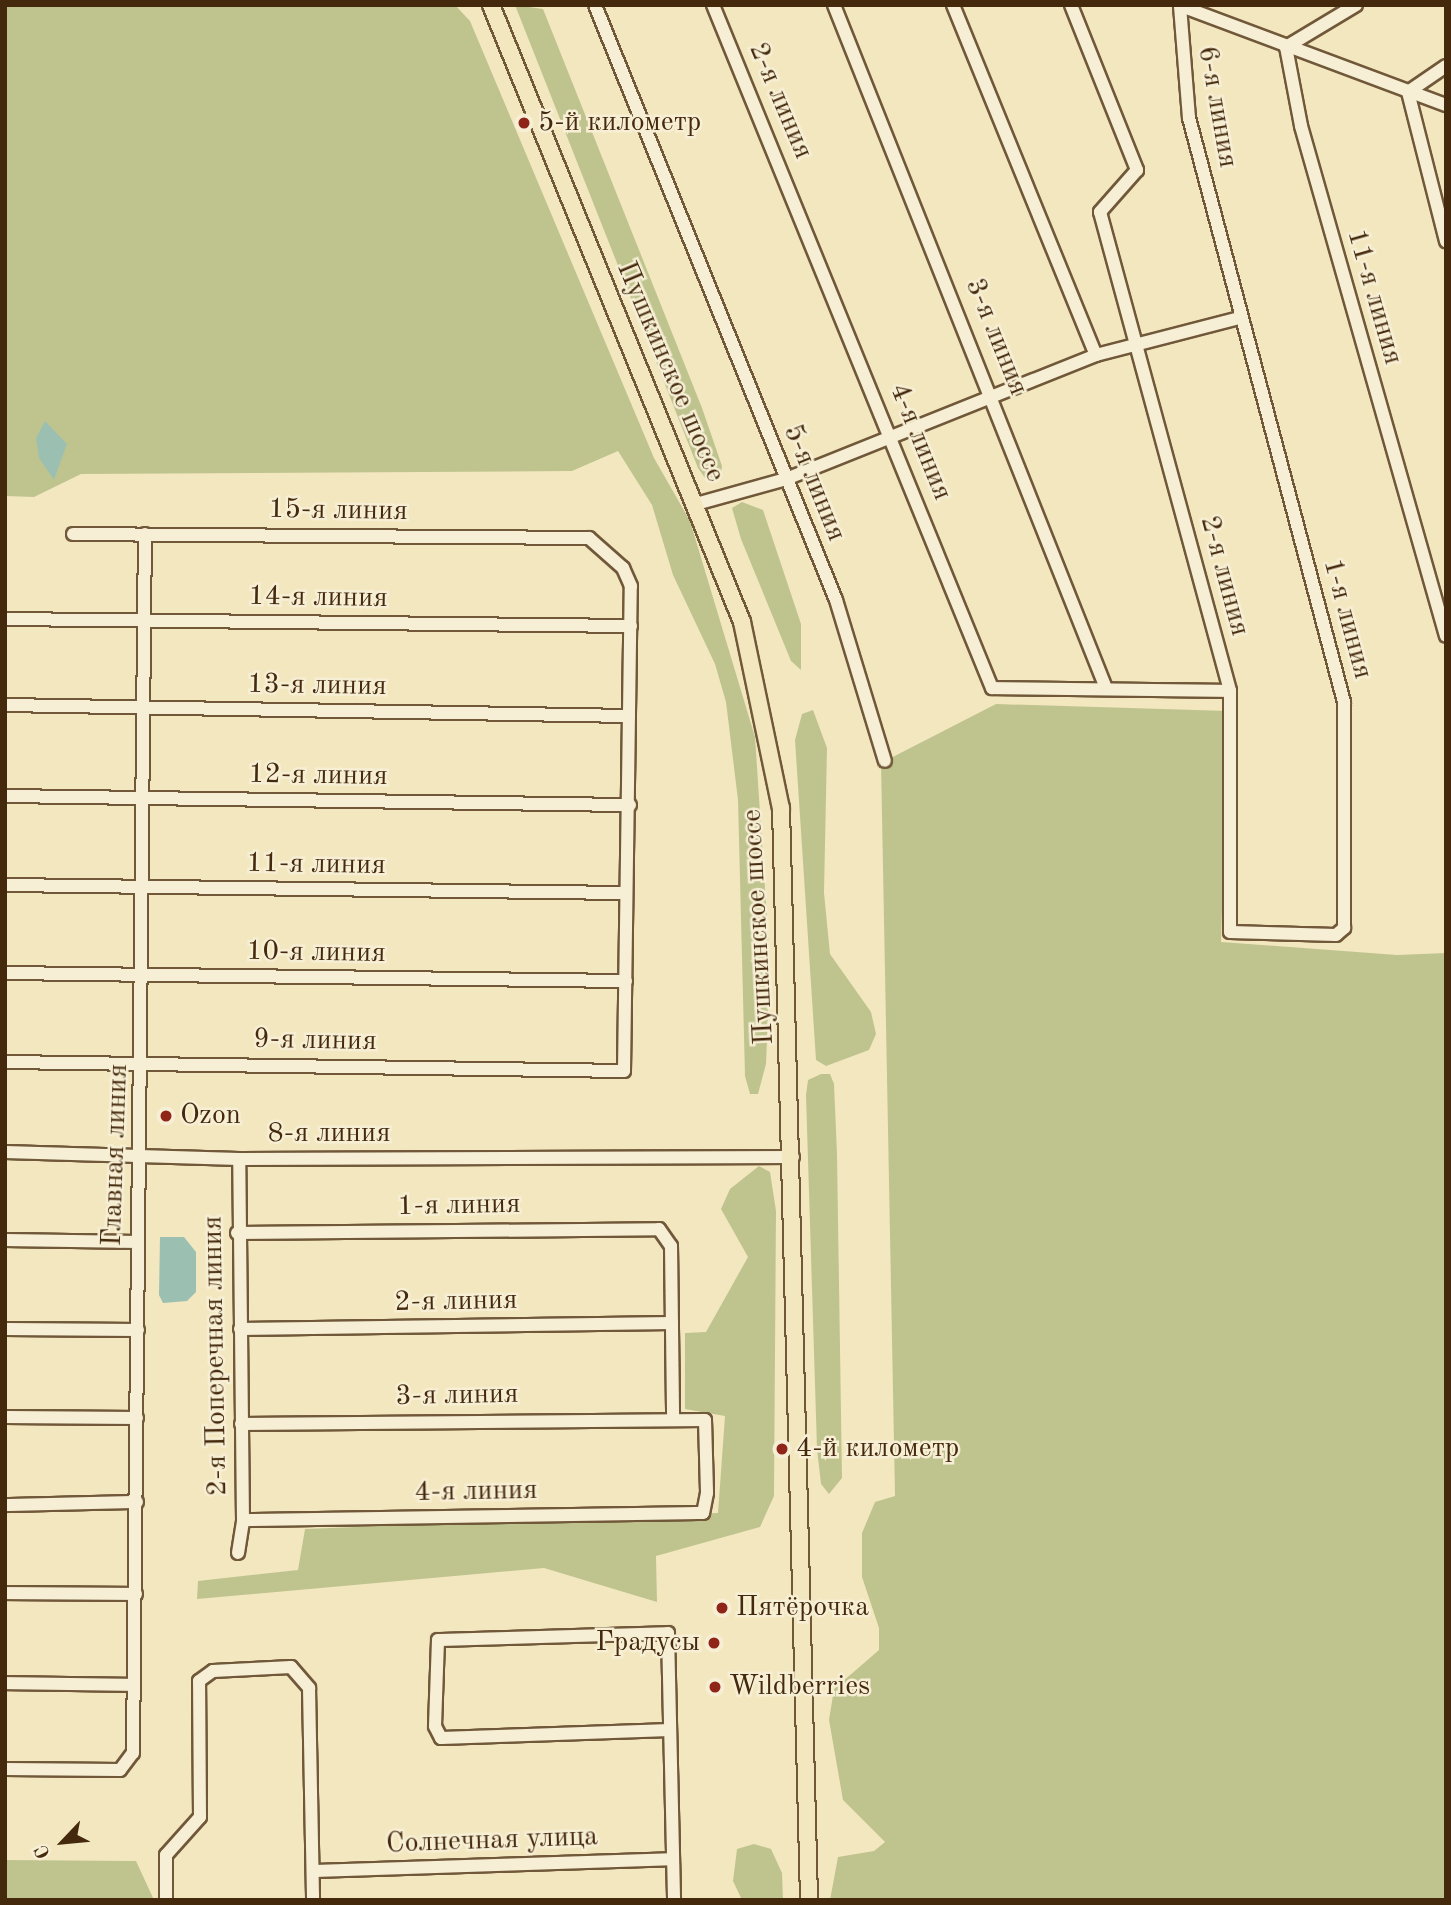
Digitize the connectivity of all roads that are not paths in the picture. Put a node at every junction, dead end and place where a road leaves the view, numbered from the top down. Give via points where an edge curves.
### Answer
1 (491, 5) edge
2 (595, 5) edge
3 (713, 5) edge
4 (834, 5) edge
5 (953, 5) edge
6 (1071, 5) edge
7 (1356, 5) edge
8 (1181, 6) edge
9 (1286, 47) junction
10 (1446, 66) edge
11 (1408, 92) junction
12 (1446, 105) edge
13 (802, 216) joint
14 (1214, 217) joint
15 (1446, 241) edge
16 (1239, 318) junction
17 (1134, 345) junction
18 (1096, 355) junction
19 (992, 392) junction
20 (890, 434) junction
21 (786, 479) junction
22 (696, 504) junction
23 (74, 534) dead end
24 (145, 534) junction
25 (5, 619) edge
26 (144, 620) junction
27 (631, 626) junction
28 (1446, 636) edge
29 (1105, 688) junction
30 (1230, 691) junction
31 (5, 705) edge
32 (142, 708) junction
33 (629, 716) junction
34 (885, 761) dead end
35 (5, 796) edge
36 (142, 797) junction
37 (630, 810) junction
38 (5, 885) edge
39 (141, 887) junction
40 (626, 893) junction
41 (1230, 932) joint
42 (5, 973) edge
43 (143, 975) junction
44 (626, 981) junction
45 (5, 1062) edge
46 (144, 1064) junction
47 (5, 1152) edge
48 (141, 1154) junction
49 (793, 1157) junction
50 (239, 1159) junction
51 (237, 1233) junction
52 (5, 1240) edge
53 (138, 1242) junction
54 (672, 1324) junction
55 (5, 1328) edge
56 (240, 1329) junction
57 (138, 1330) junction
58 (5, 1417) edge
59 (673, 1417) junction
60 (137, 1418) junction
61 (241, 1424) junction
62 (137, 1502) junction
63 (5, 1505) edge
64 (706, 1506) joint
65 (243, 1520) junction
66 (238, 1553) dead end
67 (5, 1593) edge
68 (136, 1594) junction
69 (5, 1683) edge
70 (134, 1685) junction
71 (670, 1730) junction
72 (5, 1769) edge
73 (672, 1859) junction
74 (313, 1871) junction
75 (166, 1900) edge
76 (313, 1900) edge
77 (674, 1900) edge
78 (809, 1900) edge

1 - 22 main road, Пушкинское шоссе
2 - 21 street, 5-я линия via 689,228
3 - 13 street, 2-я линия
4 - 19 street, 3-я линия
5 - 18 street
6 - 17 street, 2-я линия via 1137,170 1100,212
7 - 9 street
8 - 9 street
8 - 14 street, 6-я линия via 1189,118
9 - 11 street
9 - 28 street, 11-я линия via 1305,139
10 - 11 street
11 - 12 street
11 - 15 street
13 - 20 street, 4-я линия
14 - 16 street, 1-я линия
16 - 17 street
16 - 41 street, 1-я линия via 1344,702 1344,928 1319,937
17 - 18 street
17 - 30 street, 2-я линия
18 - 19 street
19 - 20 street
19 - 29 street, 3-я линия
20 - 21 street
20 - 29 street, 4-я линия via 992,688
21 - 22 street
21 - 34 street, 5-я линия via 856,657
22 - 49 main road, Пушкинское шоссе via 742,622 781,808
23 - 24 street, 15-я линия
24 - 26 street, Главная линия
24 - 27 street, 15-я линия via 589,538 631,586
25 - 26 street, 14-я линия
26 - 27 street, 14-я линия
26 - 32 street, Главная линия
27 - 33 street
29 - 30 street
30 - 41 street, 2-я линия
31 - 32 street, 13-я линия
32 - 33 street, 13-я линия
32 - 36 street, Главная линия
33 - 37 street
35 - 36 street, 12-я линия
36 - 37 street, 12-я линия
36 - 39 street, Главная линия
37 - 40 street
38 - 39 street, 11-я линия
39 - 40 street, 11-я линия
39 - 43 street, Главная линия
40 - 44 street
42 - 43 street, 10-я линия
43 - 44 street, 10-я линия
43 - 46 street, Главная линия
44 - 46 street, 9-я линия via 624,1071
45 - 46 street, 9-я линия
46 - 48 street, Главная линия
47 - 48 street, 8-я линия
48 - 50 street, 8-я линия
48 - 53 street, Главная линия
49 - 50 street, 8-я линия
49 - 78 main road, Пушкинское шоссе
50 - 51 street, 2-я Поперечная линия
51 - 54 street, 1-я линия via 659,1229 671,1245
51 - 56 street, 2-я Поперечная линия
52 - 53 street
53 - 57 street, Главная линия
54 - 56 street, 2-я линия
54 - 59 street
55 - 57 street
56 - 61 street, 2-я Поперечная линия
57 - 60 street, Главная линия
58 - 60 street
59 - 61 street, 3-я линия
59 - 64 street, 3-я линия via 705,1420
60 - 62 street, Главная линия
61 - 65 street, 2-я Поперечная линия
62 - 63 street
62 - 68 street, Главная линия
64 - 65 street, 4-я линия via 694,1513
65 - 66 street, 2-я Поперечная линия
67 - 68 street
68 - 70 street, Главная линия
69 - 70 street
70 - 72 street, Главная линия via 133,1753 120,1770
71 - 71 street via 441,1738 434,1654 438,1640 449,1635 668,1633
71 - 73 street
73 - 74 street, Солнечная улица
73 - 77 street
74 - 75 street via 309,1688 291,1667 213,1671 199,1681 200,1817 166,1855
74 - 76 street

